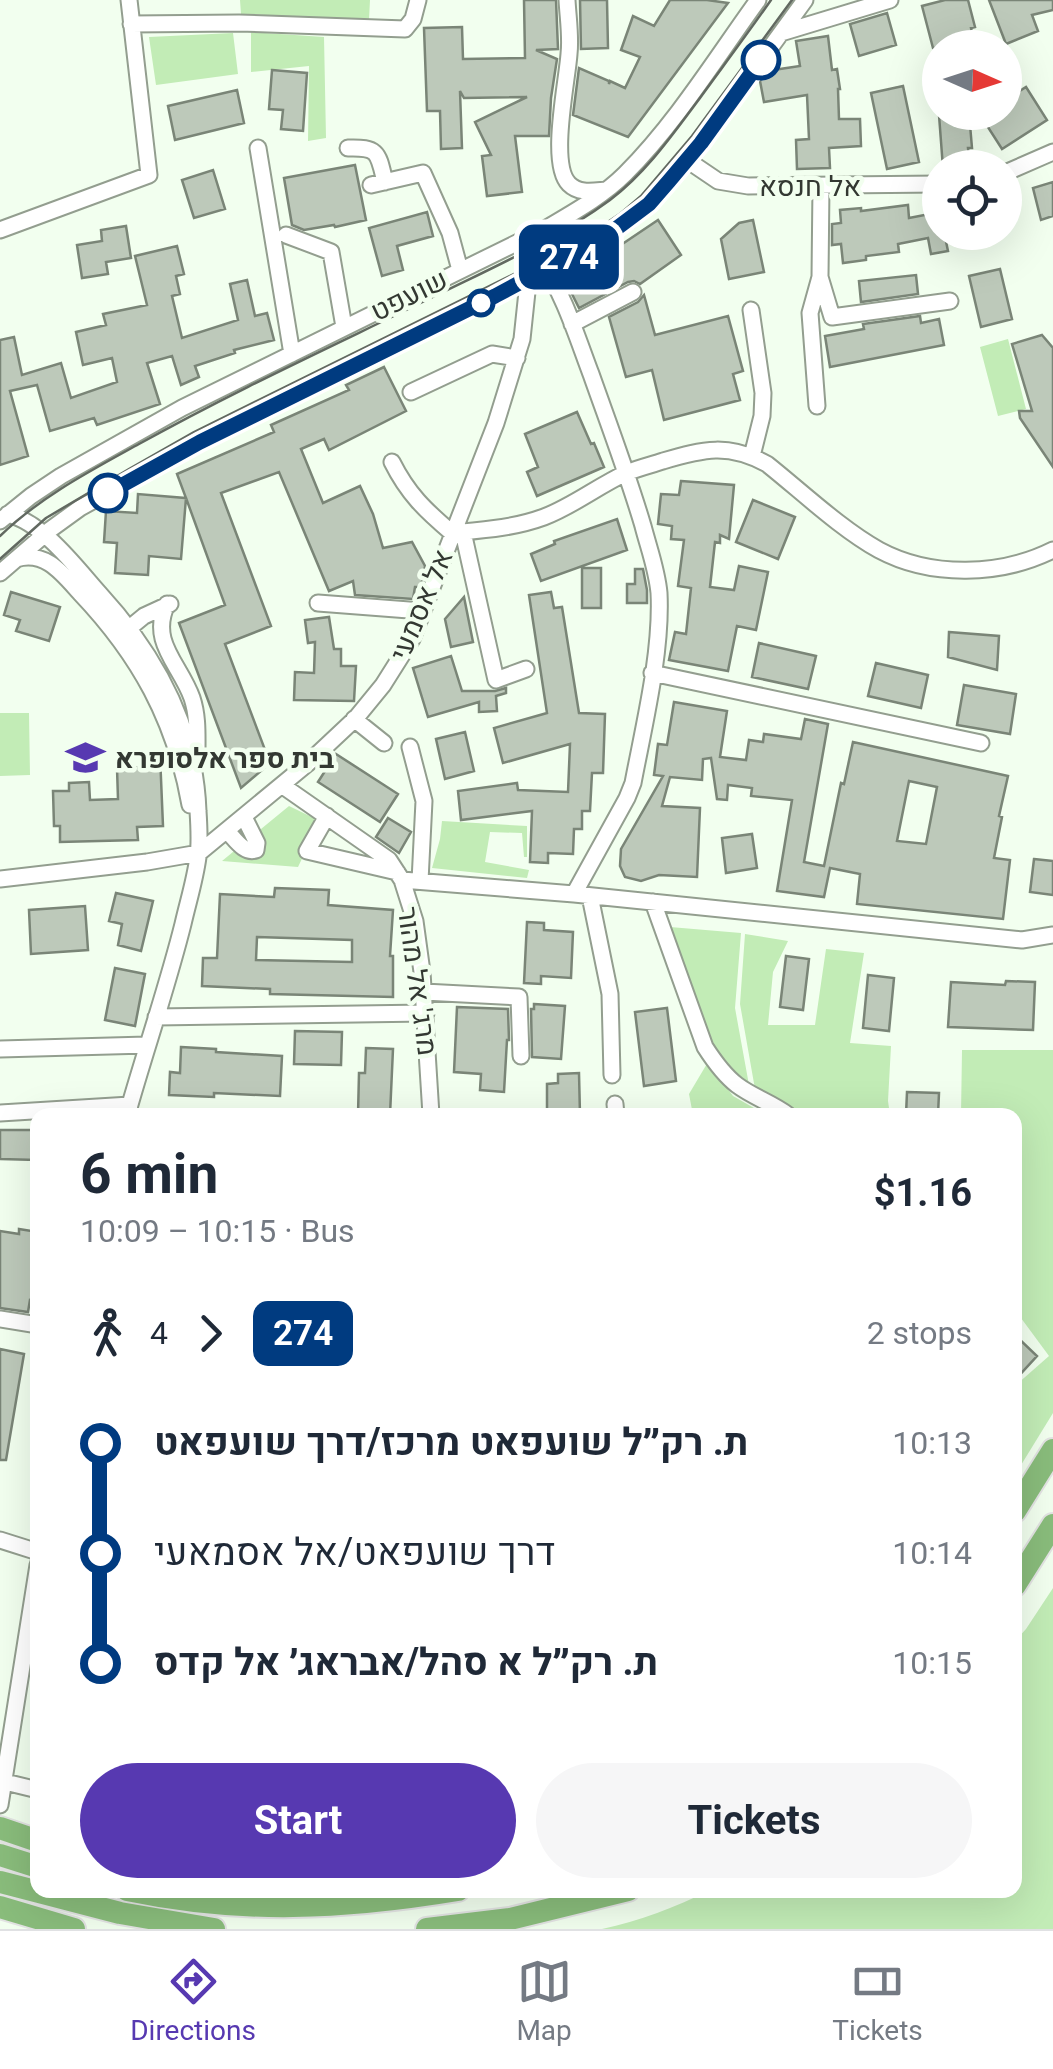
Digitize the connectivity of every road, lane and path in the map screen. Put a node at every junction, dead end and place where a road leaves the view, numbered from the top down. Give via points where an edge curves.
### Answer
1 (129, 0) edge
2 (418, 0) edge
3 (567, 0) edge
4 (758, 0) edge
5 (805, 0) edge
6 (890, 0) edge
7 (132, 24) junction
8 (781, 33) junction
9 (258, 148) dead end
10 (348, 148) dead end
11 (1053, 152) edge
12 (686, 160) junction
13 (1022, 166) edge
14 (922, 184) edge
15 (822, 186) junction
16 (606, 190) junction
17 (547, 228) junction
18 (0, 230) edge
19 (286, 235) dead end
20 (499, 251) junction
21 (530, 254) junction
22 (546, 269) junction
23 (460, 270) junction
24 (820, 277) junction
25 (527, 279) junction
26 (556, 290) junction
27 (633, 292) dead end
28 (950, 302) dead end
29 (526, 305) junction
30 (751, 310) dead end
31 (572, 324) junction
32 (344, 327) junction
33 (292, 354) junction
34 (516, 358) junction
35 (410, 392) dead end
36 (817, 406) dead end
37 (752, 456) junction
38 (392, 462) dead end
39 (628, 473) junction
40 (70, 515) junction
41 (4, 518) edge
42 (458, 532) junction
43 (44, 534) junction
44 (1053, 550) edge
45 (70, 562) junction
46 (4, 568) edge
47 (318, 603) dead end
48 (422, 611) junction
49 (124, 632) junction
50 (526, 669) dead end
51 (652, 673) junction
52 (354, 720) junction
53 (384, 743) dead end
54 (981, 744) dead end
55 (410, 747) dead end
56 (196, 777) junction
57 (283, 786) junction
58 (326, 816) junction
59 (244, 817) junction
60 (227, 831) junction
61 (198, 853) junction
62 (400, 876) junction
63 (0, 880) edge
64 (420, 881) junction
65 (582, 895) junction
66 (653, 902) junction
67 (1053, 935) edge
68 (424, 992) junction
69 (426, 1012) junction
70 (156, 1017) junction
71 (147, 1046) junction
72 (0, 1049) edge
73 (521, 1056) dead end
74 (612, 1075) dead end
75 (129, 1108) edge
76 (431, 1108) edge
77 (778, 1108) edge
78 (30, 1112) edge
79 (0, 1113) edge
80 (0, 1319) edge
81 (30, 1324) edge
82 (1053, 1450) edge
83 (1022, 1500) edge
84 (1053, 1526) edge
85 (0, 1540) edge
86 (30, 1549) edge
87 (1022, 1574) edge
88 (30, 1618) edge
89 (5, 1782) junction
90 (30, 1788) edge
91 (0, 1806) edge
92 (6, 1830) edge
93 (30, 1838) edge
94 (1, 1856) edge
95 (30, 1865) edge
96 (0, 1882) edge
97 (30, 1890) edge
98 (62, 1898) edge
99 (174, 1898) edge
100 (401, 1898) edge
101 (597, 1898) edge
102 (570, 1905) junction
103 (0, 1907) edge
104 (74, 1929) edge
105 (214, 1929) edge
106 (427, 1929) edge
107 (501, 1929) edge

1 - 7 street
2 - 7 street via 406,29
3 - 16 street via 570,52 560,164 573,188
4 - 16 street, שועפט via 671,120
5 - 8 street, שועפט
6 - 8 street
7 - 18 street via 149,175
8 - 12 street, שועפט
9 - 33 street
10 - 23 street via 375,152 378,184 423,173
11 - 13 street
12 - 15 street, אל חנסא via 718,181
12 - 22 street, שועפט via 628,221
14 - 15 street, אל חנסא
15 - 24 street
16 - 17 street, שועפט
17 - 20 street, שועפט
17 - 21 street, אל אסמעי
19 - 32 street via 331,252
20 - 21 street
20 - 23 street, שועפט
21 - 22 street
21 - 25 street, אל אסמעי
22 - 25 street, שועפט
22 - 26 street
23 - 32 street, שועפט
24 - 28 street via 832,317
24 - 36 street via 810,313
25 - 29 street, אל אסמעי
25 - 40 street, שועפט via 200,442
26 - 29 street via 537,290
26 - 31 street
27 - 31 street
29 - 34 street, אל אסמעי
30 - 37 street via 762,393
31 - 39 street
32 - 33 street, שועפט
33 - 41 street, שועפט via 60,476
34 - 35 street via 492,354
34 - 42 street, אל אסמעי
37 - 39 street via 714,448
37 - 44 street via 904,562 982,570
38 - 42 street via 416,501
39 - 42 street via 542,517
39 - 51 street via 657,576
40 - 43 street, שועפט
40 - 45 street via 64,537
41 - 43 street via 21,518
42 - 48 street, אל אסמעי
42 - 50 street via 496,680
43 - 45 street
43 - 46 street, שועפט
45 - 49 street
46 - 49 street via 33,556 46,561
47 - 48 street
48 - 52 street, אל אסמעי via 400,660
49 - 56 street via 158,669
49 - 56 street via 171,604 161,633 194,704
49 - 61 street via 172,735
51 - 54 street
51 - 65 street via 633,784
52 - 53 street
52 - 57 street, אל אסמעי
55 - 64 street via 424,801
56 - 61 street
57 - 58 street, מרג' אל מהור
57 - 59 street, אל אסמעי
58 - 62 street, מרג' אל מהור via 390,860
58 - 62 street via 307,851
59 - 60 street, אל אסמעי
59 - 60 street via 256,850 245,850
60 - 61 street, אל אסמעי
61 - 63 street
61 - 70 street
62 - 64 street
62 - 68 street, מרג' אל מהור via 415,920
64 - 65 street
65 - 66 street
65 - 74 street via 601,940 610,994
66 - 67 street via 1022,940
66 - 77 street via 704,1047 740,1087
68 - 69 street, מרג' אל מהור
68 - 73 street via 519,997
69 - 70 street
69 - 76 street, מרג' אל מהור
70 - 71 street
71 - 72 street
71 - 75 street
78 - 79 street
80 - 81 street
82 - 83 highway
84 - 87 highway
85 - 86 street
88 - 89 street
89 - 90 street
89 - 91 street
92 - 93 highway
94 - 95 highway
96 - 97 highway
98 - 105 highway
99 - 100 highway via 297,1908
101 - 102 highway
102 - 106 highway
102 - 107 highway
103 - 104 highway

